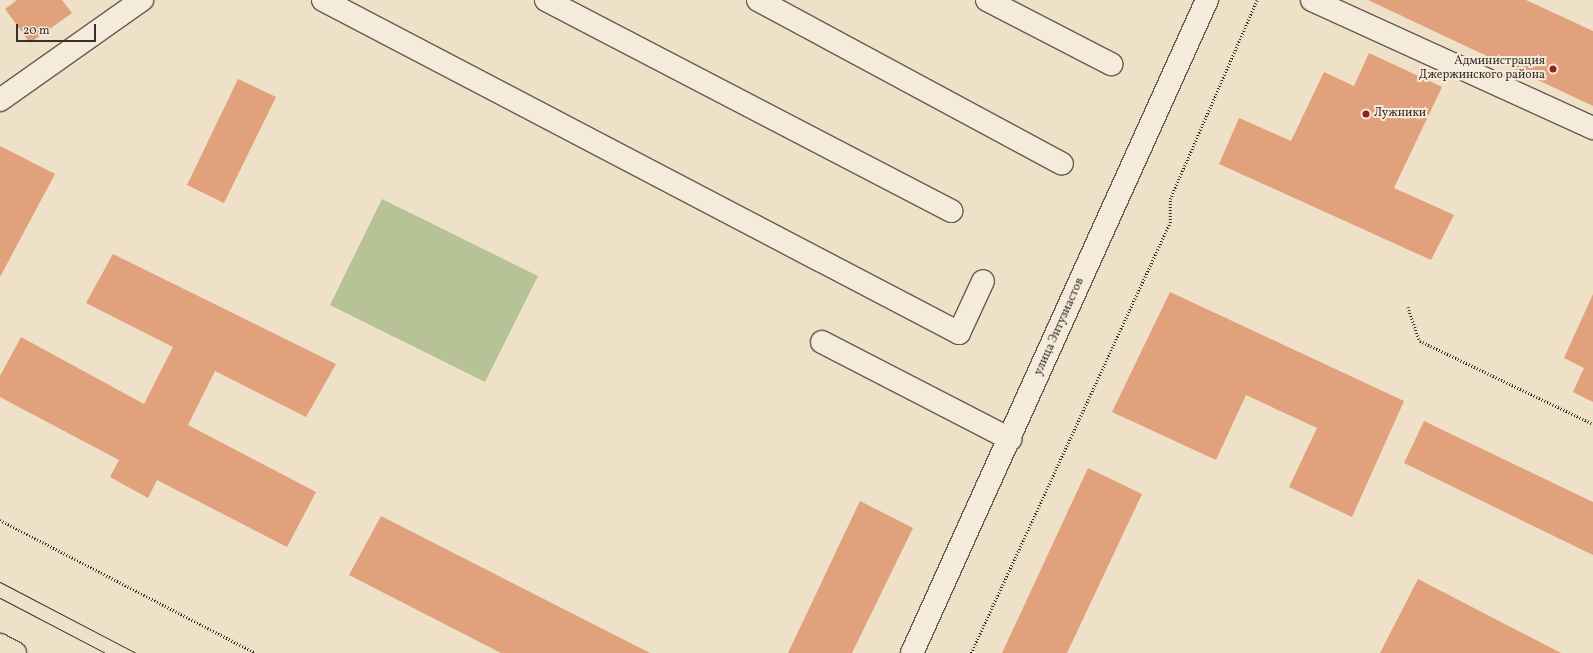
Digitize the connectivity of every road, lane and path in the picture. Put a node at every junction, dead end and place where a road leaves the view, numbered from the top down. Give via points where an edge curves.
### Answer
1 (142, 0) edge
2 (323, 0) edge
3 (546, 0) edge
4 (758, 0) edge
5 (987, 0) edge
6 (1207, 0) edge
7 (1257, 0) edge
8 (1312, 0) edge
9 (1111, 64) dead end
10 (1, 96) edge
11 (1593, 128) edge
12 (1062, 164) dead end
13 (951, 211) dead end
14 (983, 281) dead end
15 (1408, 307) dead end
16 (822, 342) dead end
17 (1593, 424) edge
18 (1010, 439) junction
19 (0, 520) edge
20 (0, 645) edge
21 (15, 653) edge
22 (256, 653) edge
23 (912, 653) edge
24 (971, 653) edge

1 - 10 street
2 - 14 street via 959,333
3 - 13 street
4 - 12 street
5 - 9 street
6 - 18 street, улица Энтузиастов
7 - 24 path via 1170,199 1170,223
8 - 11 street
15 - 17 path via 1420,341
16 - 18 street
18 - 23 street, улица Энтузиастов
19 - 22 path
20 - 21 main road

